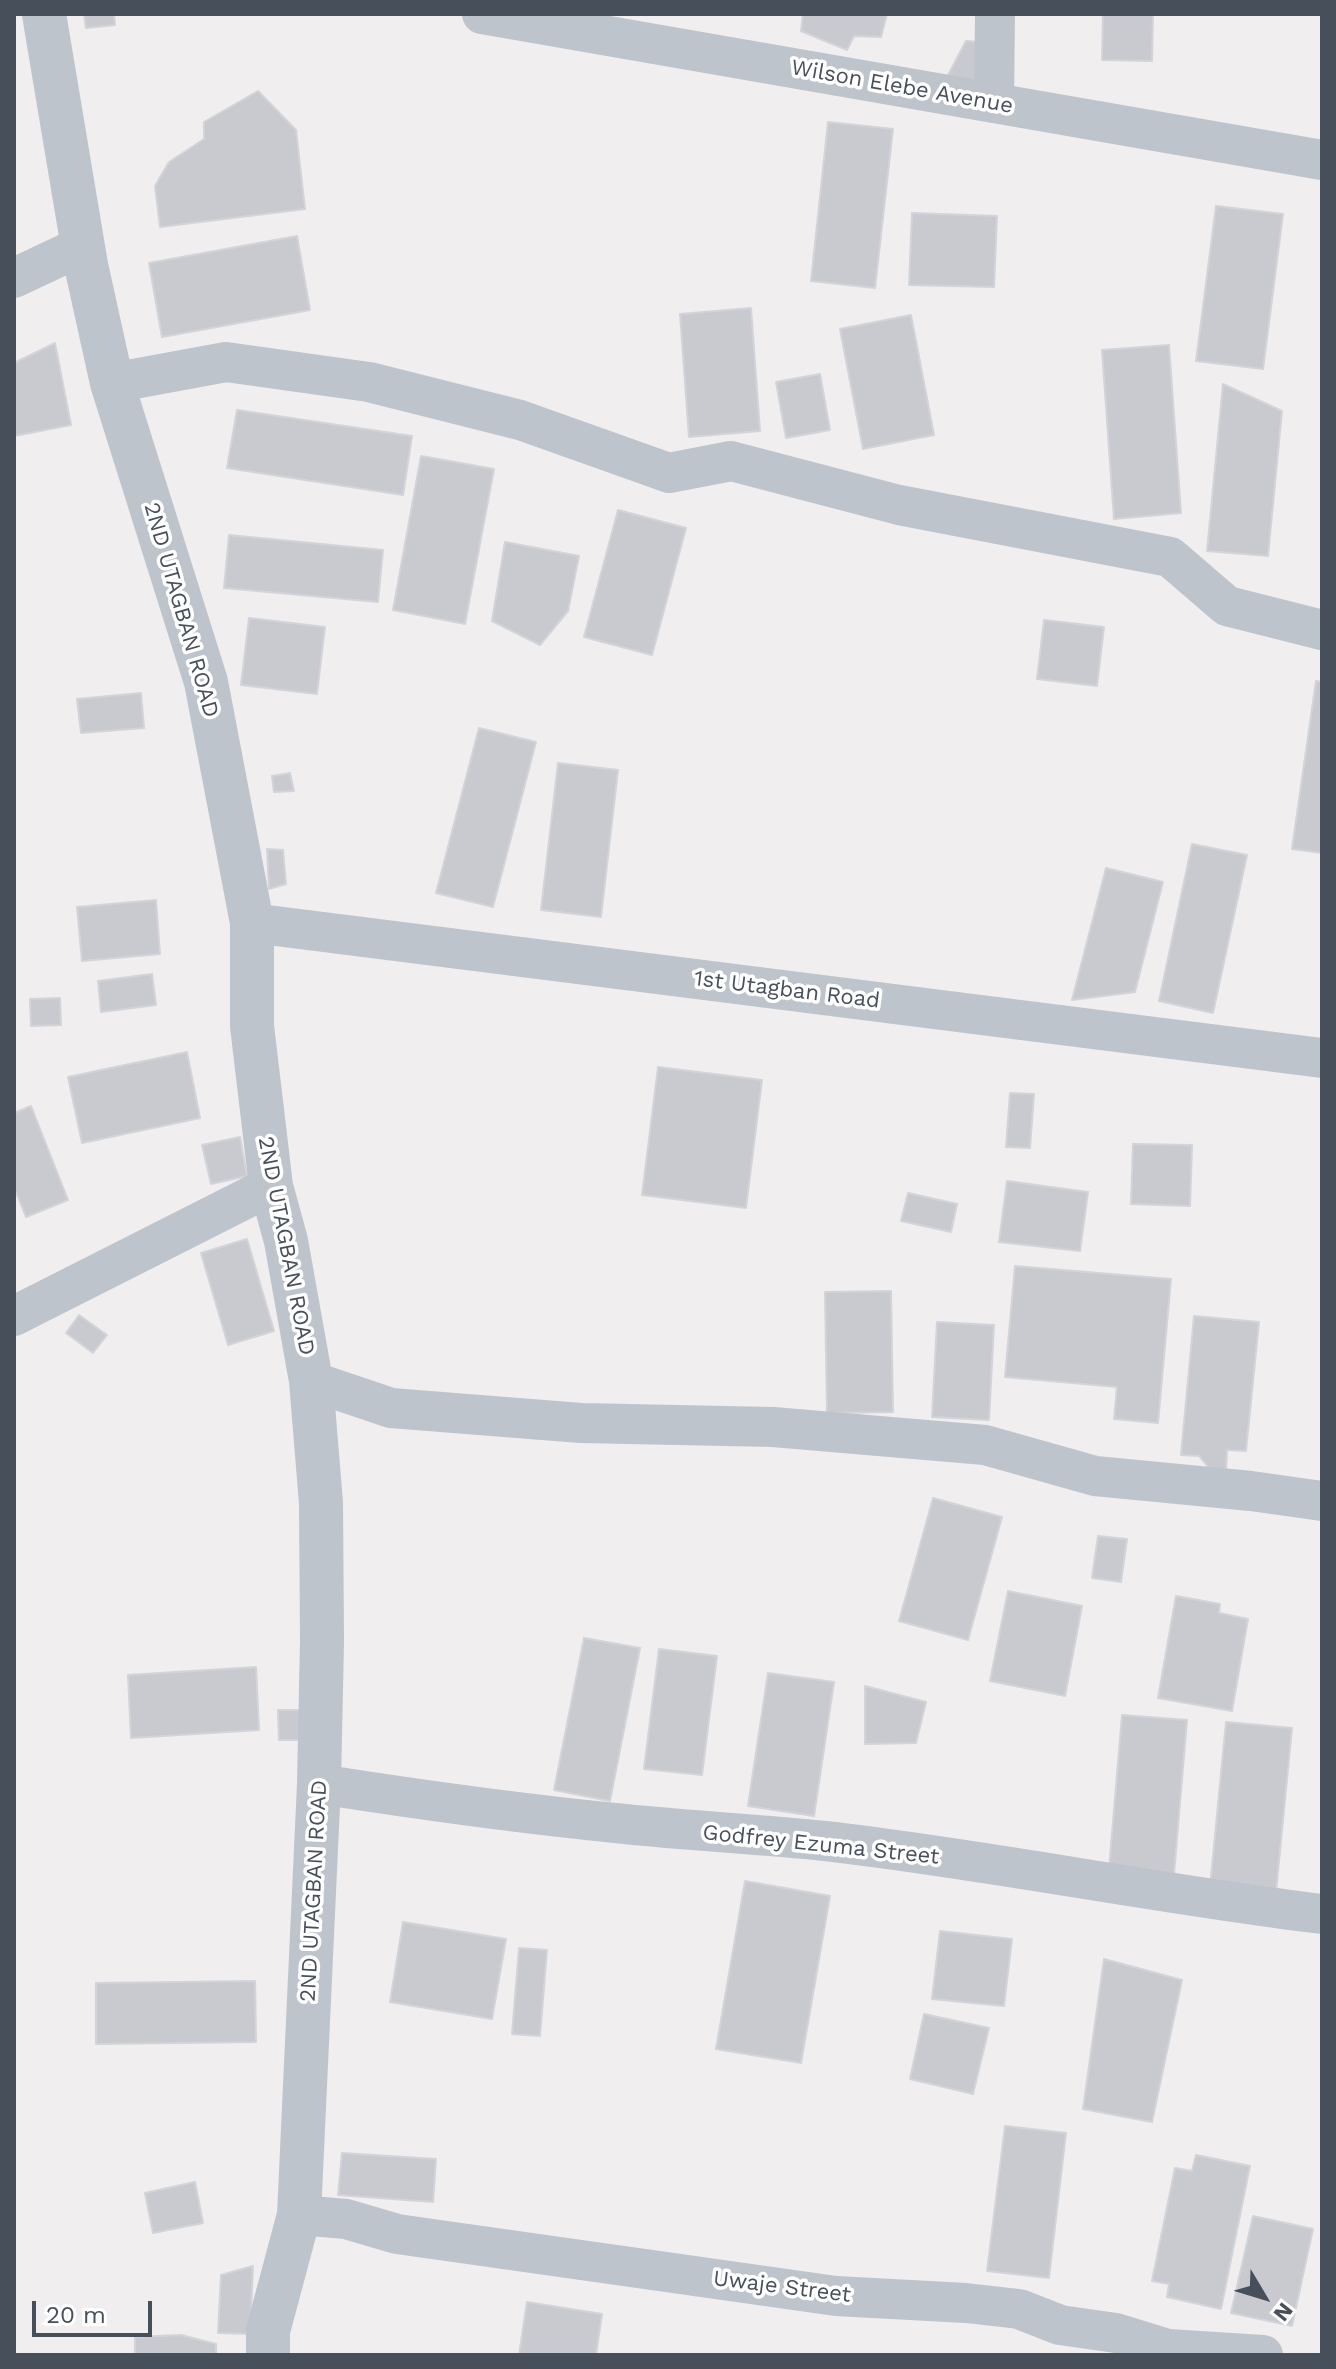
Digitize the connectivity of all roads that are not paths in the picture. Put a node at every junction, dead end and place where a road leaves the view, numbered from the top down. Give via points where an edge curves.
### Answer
1 (44, 14) edge
2 (482, 14) edge
3 (995, 14) edge
4 (994, 103) junction
5 (1322, 160) edge
6 (82, 246) junction
7 (14, 278) edge
8 (112, 383) junction
9 (1322, 630) edge
10 (252, 923) junction
11 (1322, 1058) edge
12 (271, 1186) junction
13 (14, 1316) edge
14 (311, 1381) junction
15 (1322, 1501) edge
16 (319, 1784) junction
17 (1322, 1914) edge
18 (299, 2215) junction
19 (268, 2355) edge
20 (1263, 2355) edge

1 - 6 street, 2ND UTAGBAN ROAD
2 - 4 street, Wilson Elebe Avenue
3 - 4 street
4 - 5 street, Wilson Elebe Avenue
6 - 7 street
6 - 8 street, 2ND UTAGBAN ROAD
8 - 9 street via 226,362 369,382 520,420 669,473 731,461 899,505 1170,557 1227,606
8 - 10 street, 2ND UTAGBAN ROAD via 206,682
10 - 11 street, 1st Utagban Road
10 - 12 street, 2ND UTAGBAN ROAD via 252,1026
12 - 13 street
12 - 14 street, 2ND UTAGBAN ROAD
14 - 15 street via 391,1408 581,1423 773,1427 985,1445 1095,1476
14 - 16 street, 2ND UTAGBAN ROAD via 321,1503
16 - 17 street, Godfrey Ezuma Street via 624,1824 825,1841
16 - 18 street, 2ND UTAGBAN ROAD
18 - 19 street, 2ND UTAGBAN ROAD via 268,2331
18 - 20 street, Uwaje Street via 346,2219 397,2234 836,2296 1019,2309 1060,2325 1116,2333 1168,2349

